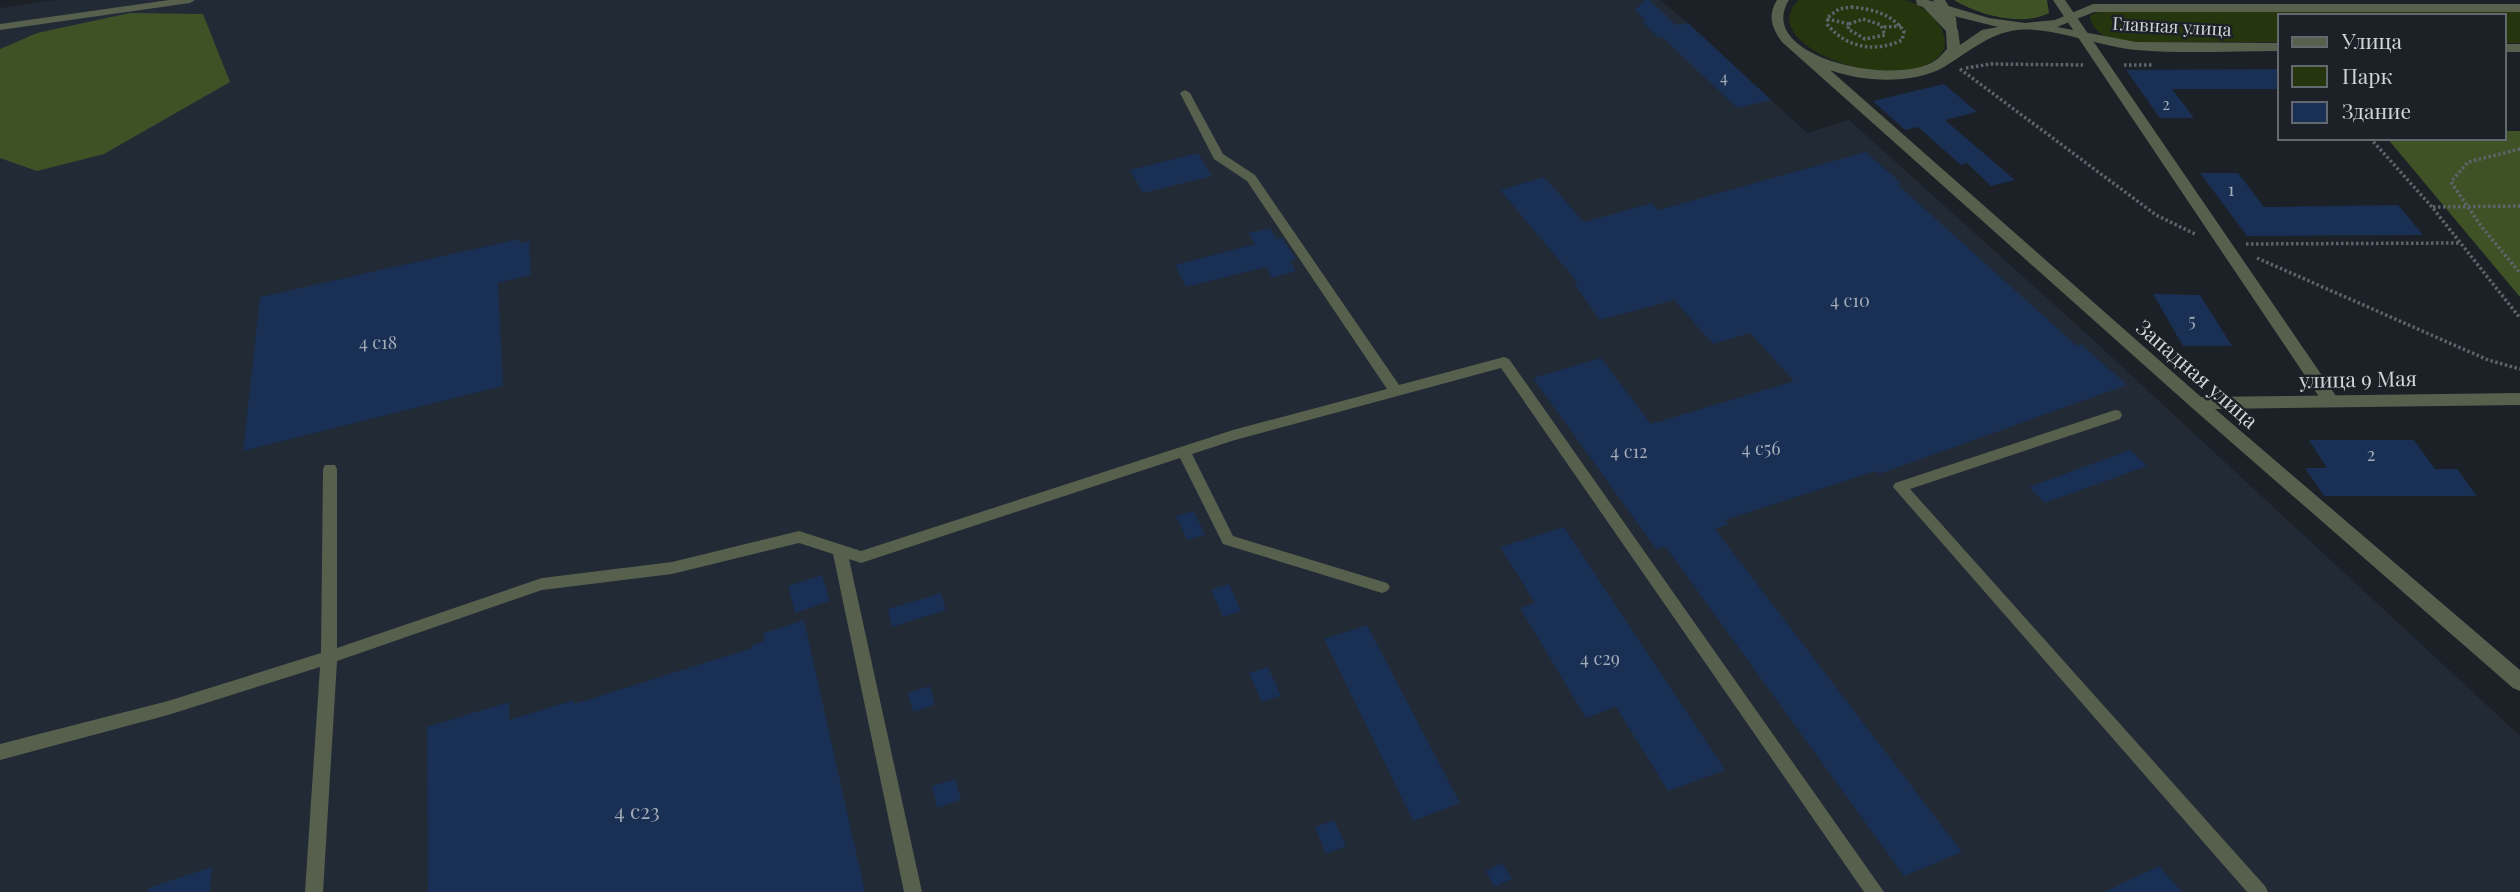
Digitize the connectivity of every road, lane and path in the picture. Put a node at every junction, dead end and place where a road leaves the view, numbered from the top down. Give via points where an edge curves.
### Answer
1 (190, 0) edge
2 (1783, 0) edge
3 (2059, 0) edge
4 (1919, 1) edge
5 (1942, 5) edge
6 (1863, 8) junction
7 (2520, 8) edge
8 (2071, 17) junction
9 (1827, 19) junction
10 (1864, 20) junction
11 (1849, 24) junction
12 (1901, 26) junction
13 (0, 27) edge
14 (1883, 27) junction
15 (1855, 35) junction
16 (1953, 35) junction
17 (2082, 35) junction
18 (1879, 38) junction
19 (1845, 41) junction
20 (1891, 46) junction
21 (2278, 47) edge
22 (1798, 49) junction
23 (1949, 66) junction
24 (1906, 75) junction
25 (1185, 93) dead end
26 (1850, 93) junction
27 (2372, 140) edge
28 (2520, 149) edge
29 (2520, 206) edge
30 (2432, 207) junction
31 (2469, 207) junction
32 (2460, 243) junction
33 (2225, 244) junction
34 (2520, 273) edge
35 (2520, 318) edge
36 (2520, 369) edge
37 (1396, 391) junction
38 (2520, 399) edge
39 (2330, 400) junction
40 (2197, 403) junction
41 (2115, 415) dead end
42 (1185, 453) junction
43 (330, 469) dead end
44 (841, 550) junction
45 (1382, 587) dead end
46 (329, 657) junction
47 (2520, 682) edge
48 (0, 752) edge
49 (314, 892) edge
50 (914, 892) edge
51 (1875, 892) edge
52 (2259, 892) edge

1 - 13 lane
2 - 22 street via 1777,22
3 - 8 street
4 - 5 street, Главная улица
4 - 16 street via 1942,18
5 - 8 street, Главная улица via 2000,24 2045,25
5 - 16 street
6 - 9 path via 1839,9
6 - 10 path
6 - 12 path via 1890,16
7 - 8 street, Главная улица via 2093,8
8 - 17 street
9 - 11 path
9 - 19 path via 1833,34
10 - 11 path
10 - 14 path
11 - 15 path
12 - 14 path
12 - 20 path via 1902,40
14 - 18 path via 1885,33
15 - 18 path
15 - 19 path
16 - 23 street
17 - 21 street, Главная улица via 2136,46
17 - 23 street, Главная улица via 2003,29 1970,42
17 - 33 street
18 - 20 path
19 - 20 path via 1863,47
22 - 24 street via 1855,73
22 - 26 street, Западная улица
23 - 24 street, Главная улица
23 - 33 path via 1962,69 2156,215
24 - 26 street
25 - 37 lane via 1217,156 1251,178
26 - 40 street, Западная улица
27 - 30 path
28 - 31 path via 2468,162 2451,182
29 - 31 path
30 - 31 path
30 - 32 path
31 - 34 path
32 - 33 path
32 - 35 path
33 - 36 path via 2488,360
33 - 39 street
37 - 42 lane via 1233,435
37 - 51 lane via 1504,362
38 - 39 street, улица 9 Мая
39 - 40 street, улица 9 Мая
40 - 47 street, Западная улица
41 - 52 lane via 1900,487
42 - 44 lane via 861,557
42 - 45 lane via 1228,540
43 - 46 lane
44 - 46 lane via 799,537 672,568 542,584
44 - 50 lane
46 - 48 lane via 169,708
46 - 49 lane

